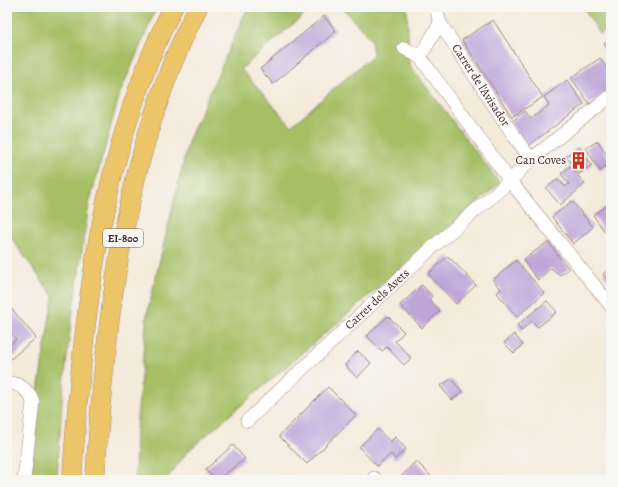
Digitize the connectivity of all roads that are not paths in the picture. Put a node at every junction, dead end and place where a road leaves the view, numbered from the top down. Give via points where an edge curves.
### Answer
1 (173, 7) edge
2 (198, 7) edge
3 (436, 7) edge
4 (440, 23) junction
5 (404, 48) dead end
6 (420, 57) junction
7 (611, 96) edge
8 (532, 159) junction
9 (510, 180) junction
10 (611, 306) edge
11 (7, 383) edge
12 (248, 421) dead end
13 (24, 480) edge
14 (72, 480) edge
15 (95, 480) edge

1 - 14 highway, EI-800 via 134,102 107,198 92,274
2 - 15 highway, EI-800 via 162,91 129,205 115,278 104,364
3 - 4 street, Carrer de l'Avisador
4 - 6 street
4 - 8 street, Carrer de l'Avisador via 514,136
5 - 6 street
6 - 9 street
7 - 8 street, Carrer dels Avets
8 - 9 street, Carrer dels Avets
9 - 10 street
9 - 12 street, Carrer dels Avets via 435,245
11 - 13 street via 26,390 33,402

